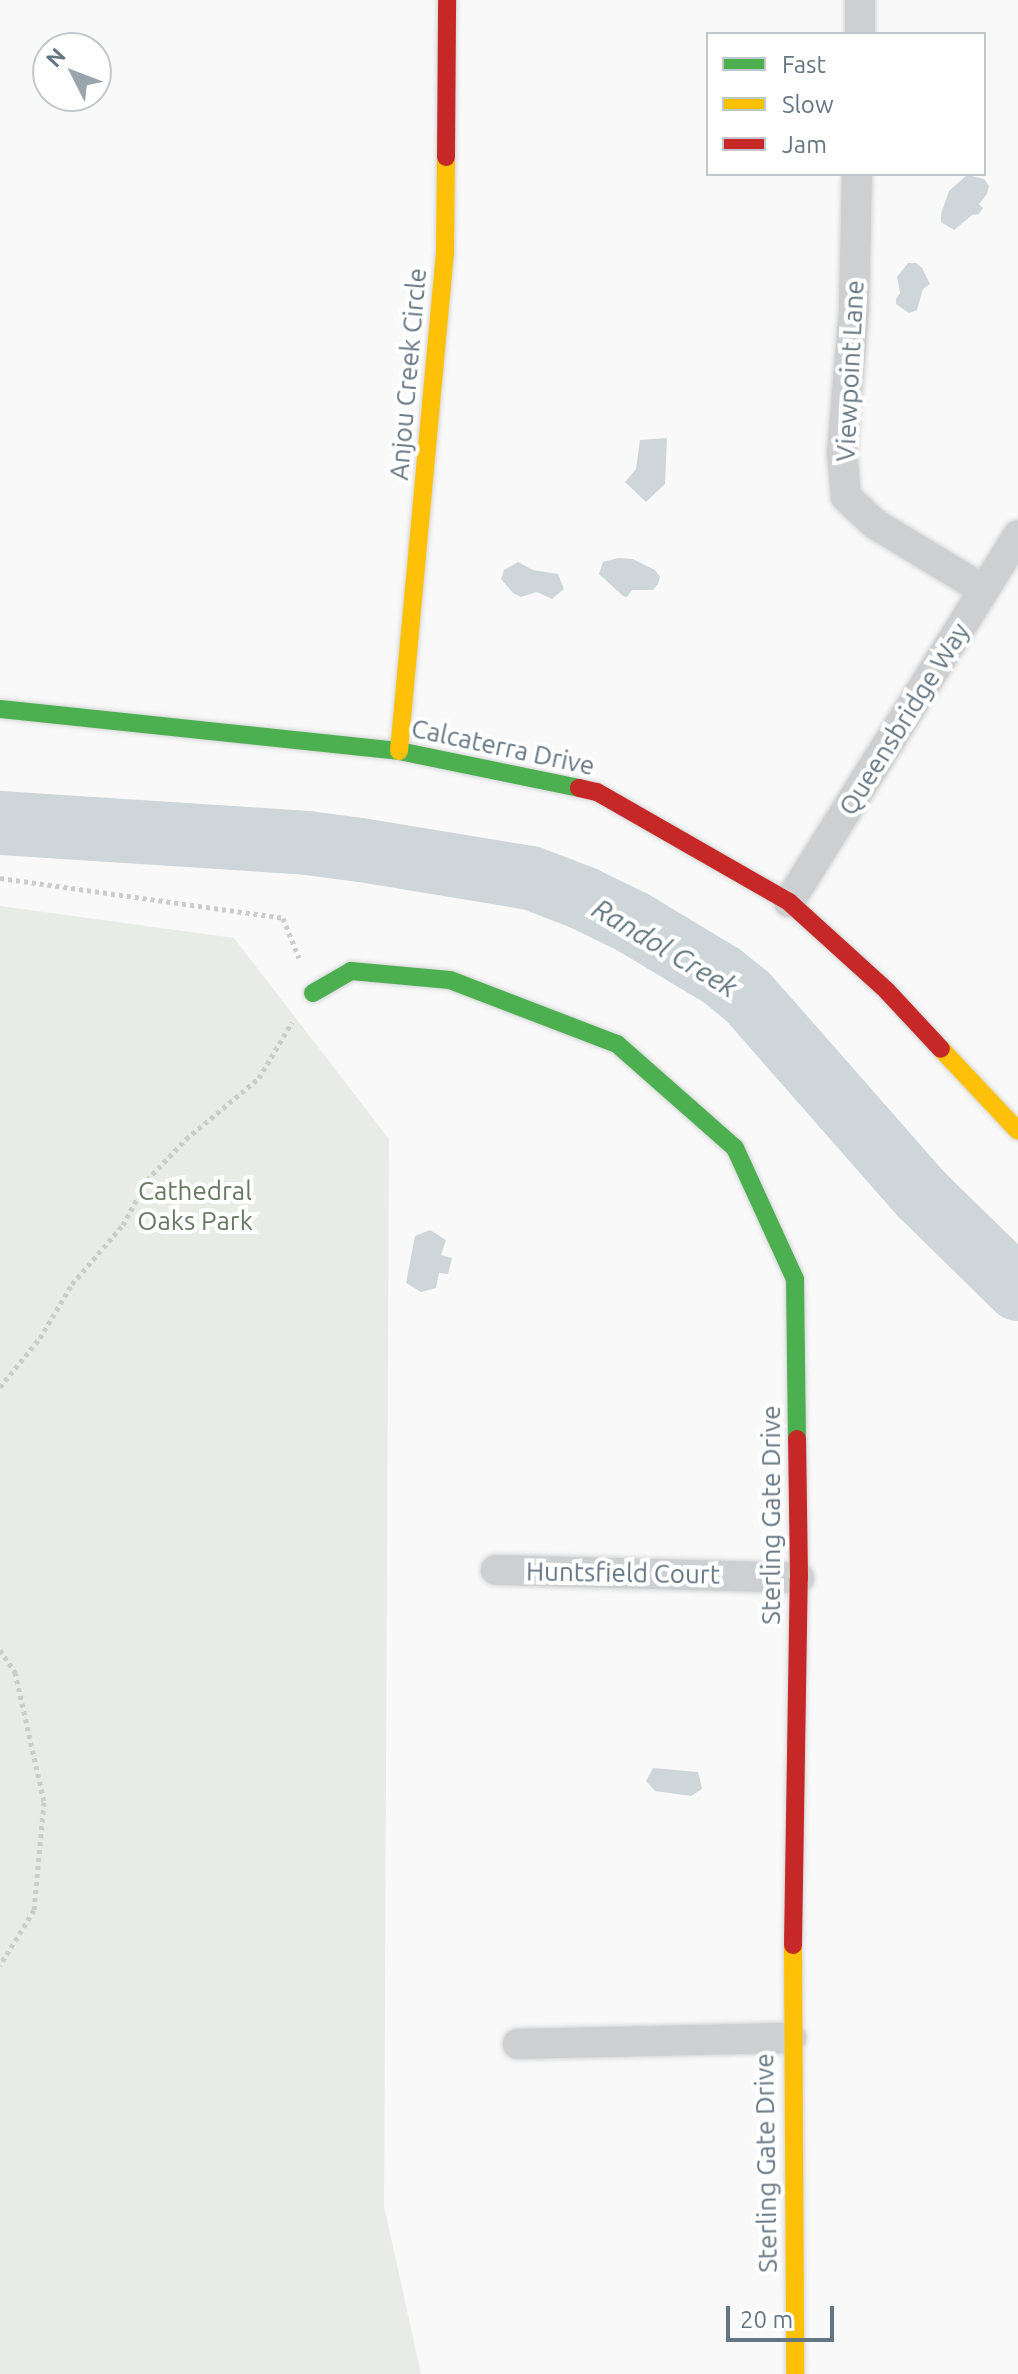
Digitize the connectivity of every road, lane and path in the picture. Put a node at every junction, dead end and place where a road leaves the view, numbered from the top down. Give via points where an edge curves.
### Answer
1 (447, 0) edge
2 (860, 0) edge
3 (860, 32) edge
4 (857, 176) edge
5 (1018, 536) edge
6 (984, 590) junction
7 (0, 709) edge
8 (399, 751) junction
9 (0, 878) edge
10 (789, 902) junction
11 (313, 993) junction
12 (1018, 1131) edge
13 (0, 1387) edge
14 (496, 1570) dead end
15 (799, 1578) junction
16 (0, 1650) edge
17 (0, 1965) edge
18 (791, 2038) junction
19 (518, 2044) dead end
20 (795, 2374) edge

1 - 8 street, Anjou Creek Circle via 445,252
2 - 3 street
4 - 6 street, Viewpoint Lane via 854,309 842,452 846,497 875,524
5 - 6 street, Queensbridge Way
6 - 10 street, Queensbridge Way
7 - 8 street, Calcaterra Drive
8 - 10 street, Calcaterra Drive via 597,792
9 - 11 path via 283,918
10 - 12 street, Calcaterra Drive via 887,991
11 - 13 path via 259,1078 186,1139 147,1180 123,1225 72,1284 40,1338
11 - 15 street, Sterling Gate Drive via 351,971 450,980 617,1044 735,1148 795,1279
14 - 15 street, Huntsfield Court
15 - 18 street, Sterling Gate Drive
16 - 17 path via 15,1672 44,1802 34,1910
18 - 19 street
18 - 20 street, Sterling Gate Drive

